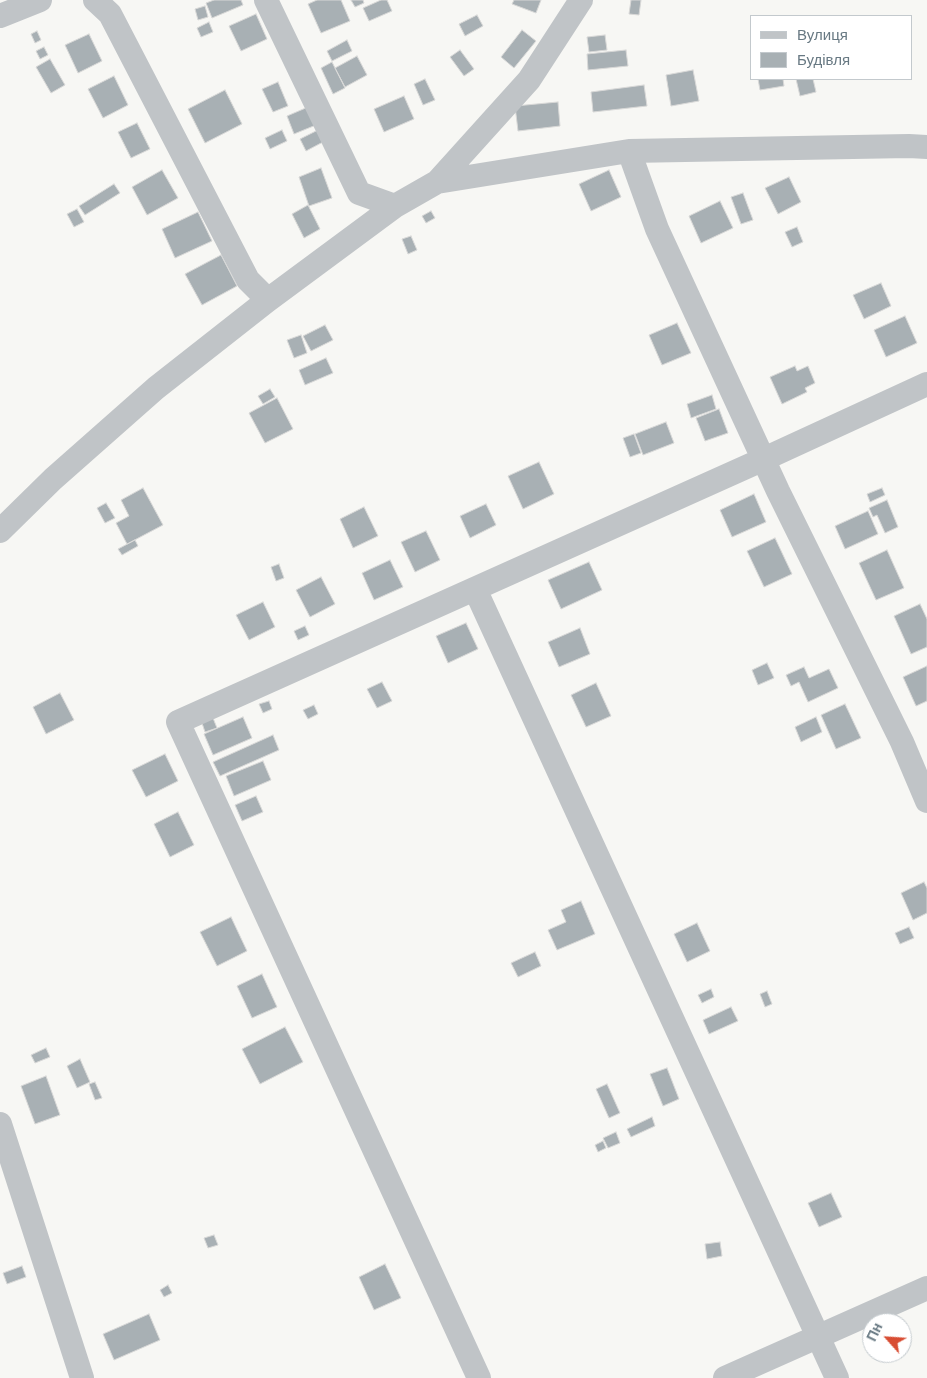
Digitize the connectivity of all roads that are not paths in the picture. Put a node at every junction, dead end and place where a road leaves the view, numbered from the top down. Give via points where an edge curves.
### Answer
1 (40, 0) edge
2 (95, 0) edge
3 (266, 0) edge
4 (581, 0) edge
5 (0, 16) edge
6 (927, 148) edge
7 (629, 151) junction
8 (436, 182) junction
9 (395, 206) junction
10 (268, 300) junction
11 (927, 384) edge
12 (764, 459) junction
13 (0, 531) edge
14 (475, 589) junction
15 (927, 800) edge
16 (0, 1124) edge
17 (927, 1288) edge
18 (818, 1337) junction
19 (82, 1378) edge
20 (479, 1378) edge
21 (725, 1378) edge
22 (837, 1378) edge

1 - 5 street
2 - 10 street via 110,14 248,280
3 - 9 street via 359,193
4 - 8 street via 529,80
6 - 7 street
7 - 8 street
7 - 12 street via 657,229
8 - 9 street
9 - 10 street
10 - 13 street via 156,388 53,479
11 - 12 street
12 - 14 street
12 - 15 street
14 - 18 street
14 - 20 street via 178,722
16 - 19 street
17 - 18 street
18 - 21 street
18 - 22 street

